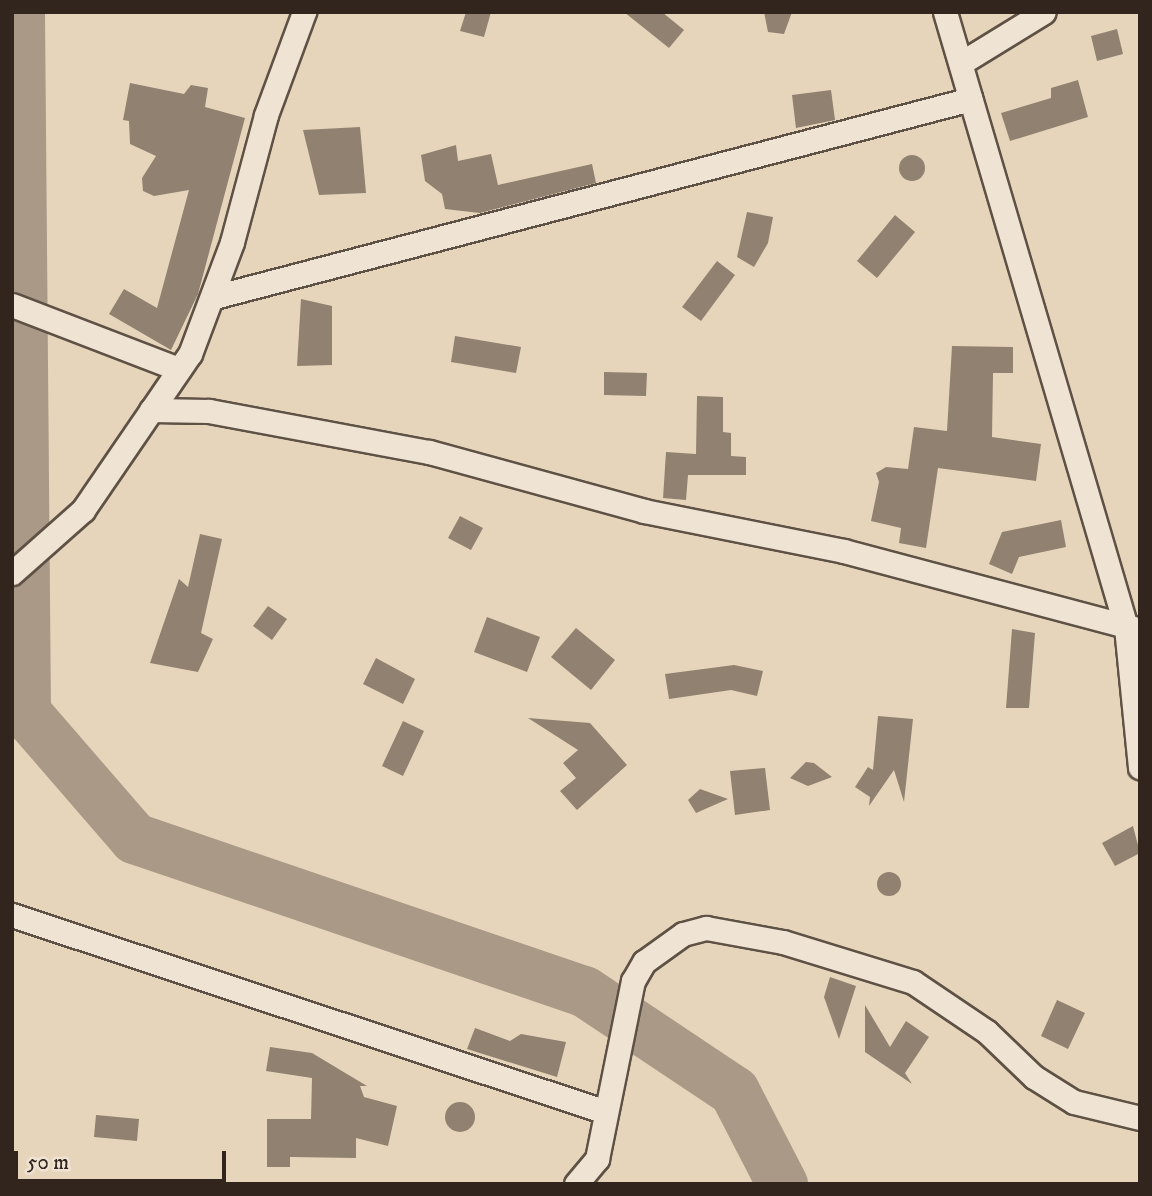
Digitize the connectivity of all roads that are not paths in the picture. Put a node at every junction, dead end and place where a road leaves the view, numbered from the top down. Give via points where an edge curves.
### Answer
1 (304, 12) edge
2 (945, 12) edge
3 (1044, 12) edge
4 (961, 63) junction
5 (971, 99) junction
6 (214, 297) junction
7 (12, 305) edge
8 (179, 369) junction
9 (151, 410) junction
10 (12, 573) edge
11 (1133, 628) edge
12 (1140, 767) edge
13 (12, 915) edge
14 (603, 1111) junction
15 (1140, 1118) edge
16 (576, 1184) edge

1 - 6 street via 266,115
2 - 4 street
3 - 4 street
4 - 5 street
5 - 6 street
5 - 11 street
6 - 8 street
7 - 8 street
8 - 9 street
9 - 10 street via 83,510
9 - 11 street via 209,411 429,452 644,512 844,551
11 - 12 street
13 - 14 street
14 - 15 street via 633,981 644,962 683,934 706,929 783,942 913,982 987,1032 1034,1077 1074,1102
14 - 16 street via 597,1159

